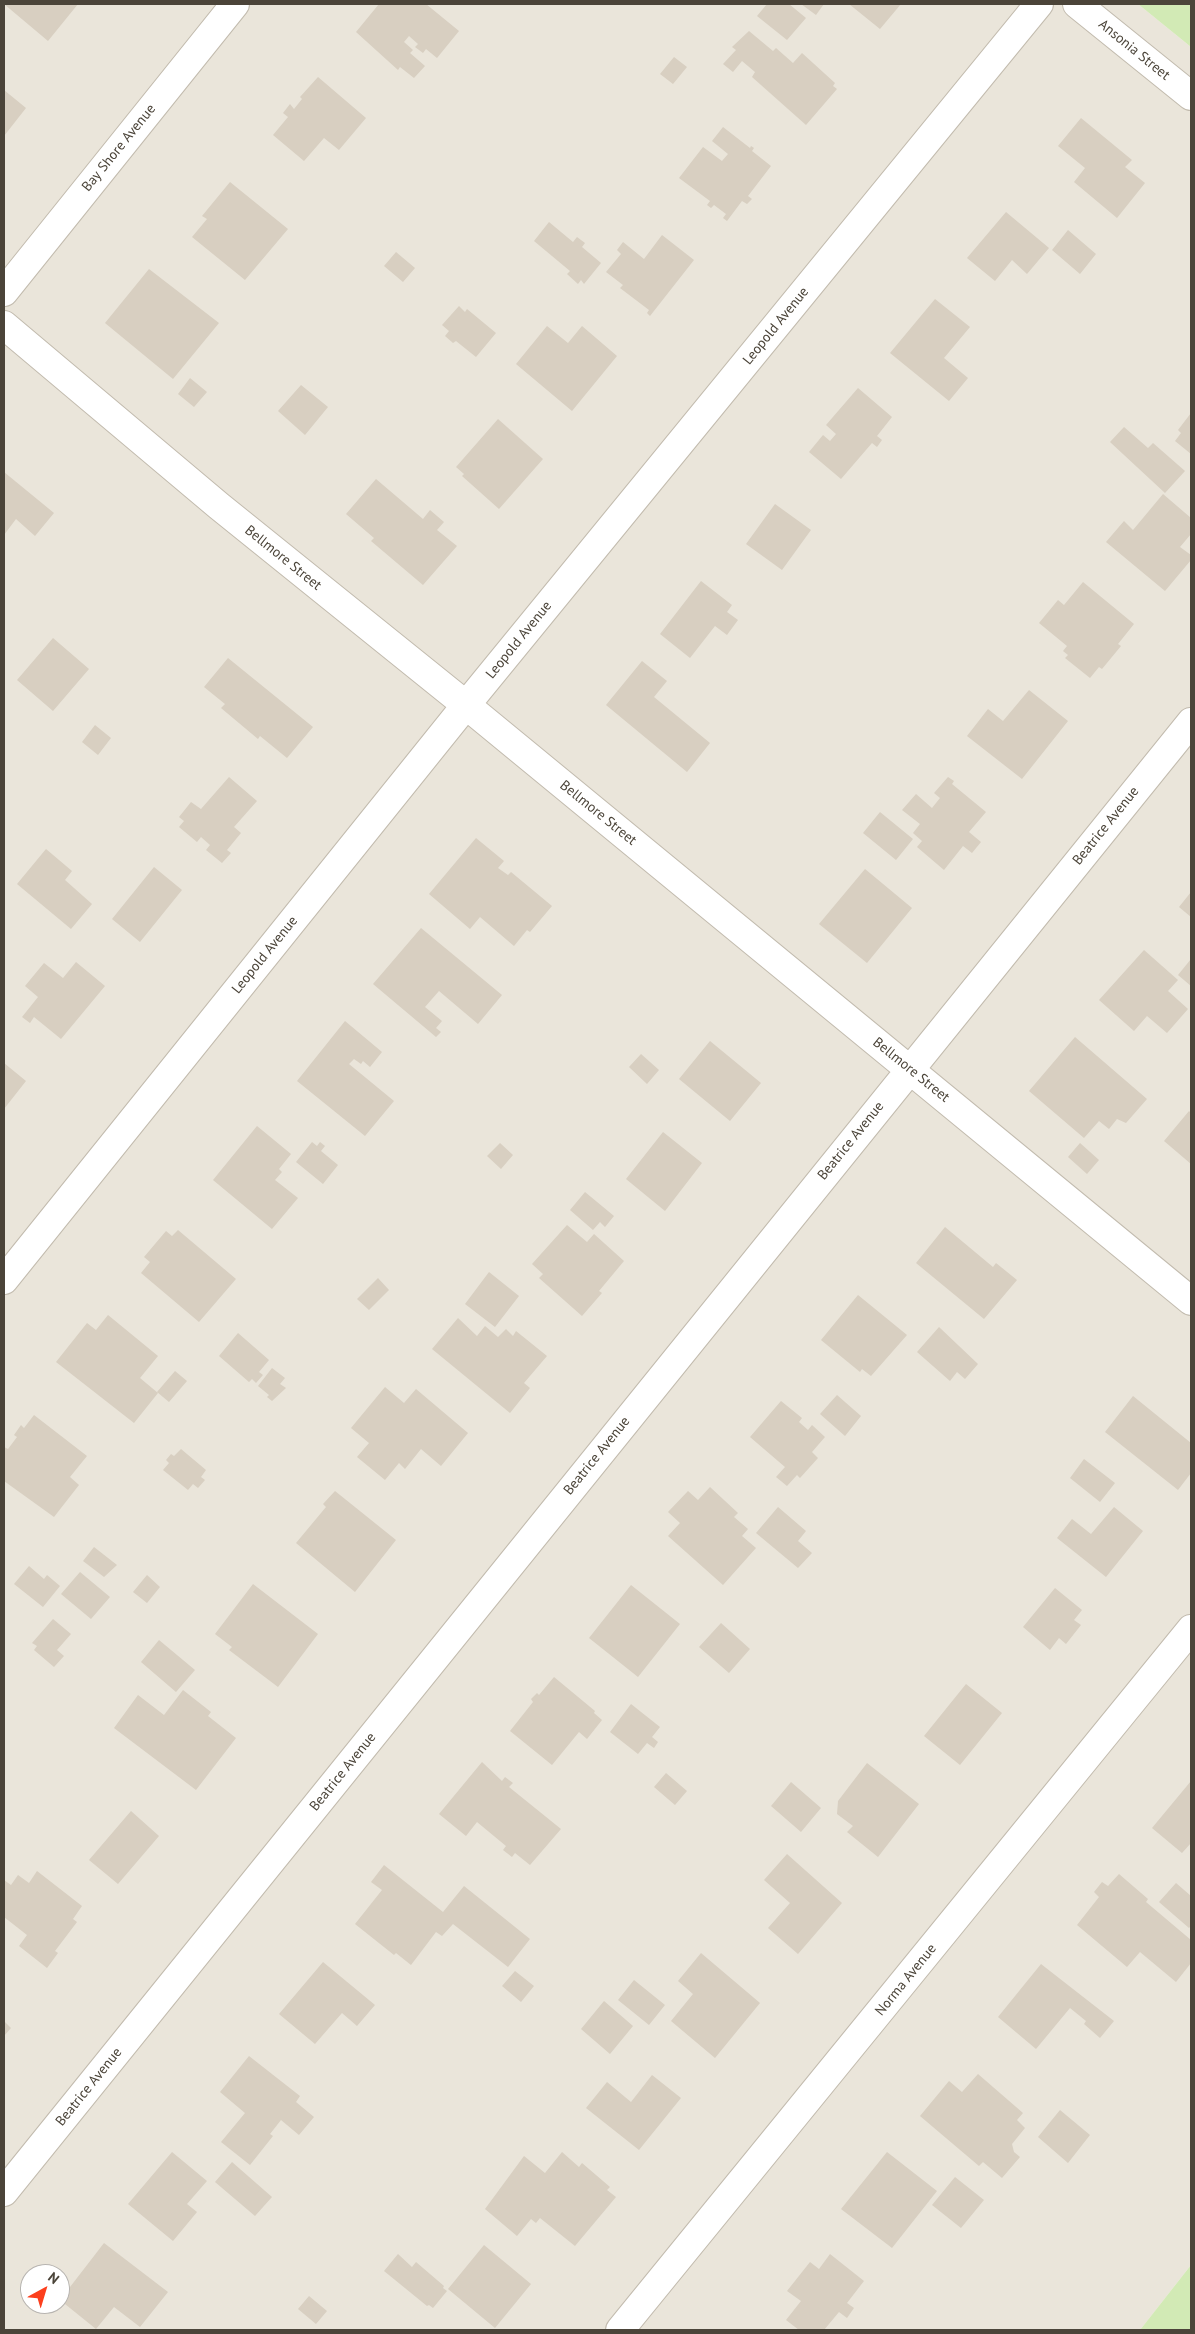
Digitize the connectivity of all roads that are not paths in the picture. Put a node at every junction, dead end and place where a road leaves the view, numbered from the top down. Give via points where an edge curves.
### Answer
1 (235, 4) edge
2 (1039, 4) edge
3 (1078, 4) edge
4 (1191, 96) edge
5 (4, 292) edge
6 (4, 325) edge
7 (466, 706) junction
8 (1191, 722) edge
9 (910, 1068) junction
10 (4, 1280) edge
11 (1191, 1301) edge
12 (1191, 1629) edge
13 (4, 2192) edge
14 (620, 2330) edge

1 - 5 street, Bay Shore Avenue
2 - 7 street, Leopold Avenue
3 - 4 street, Ansonia Street
6 - 7 street, Bellmore Street via 219,506
7 - 9 street, Bellmore Street
7 - 10 street, Leopold Avenue
8 - 9 street, Beatrice Avenue
9 - 11 street, Bellmore Street
9 - 13 street, Beatrice Avenue
12 - 14 street, Norma Avenue

